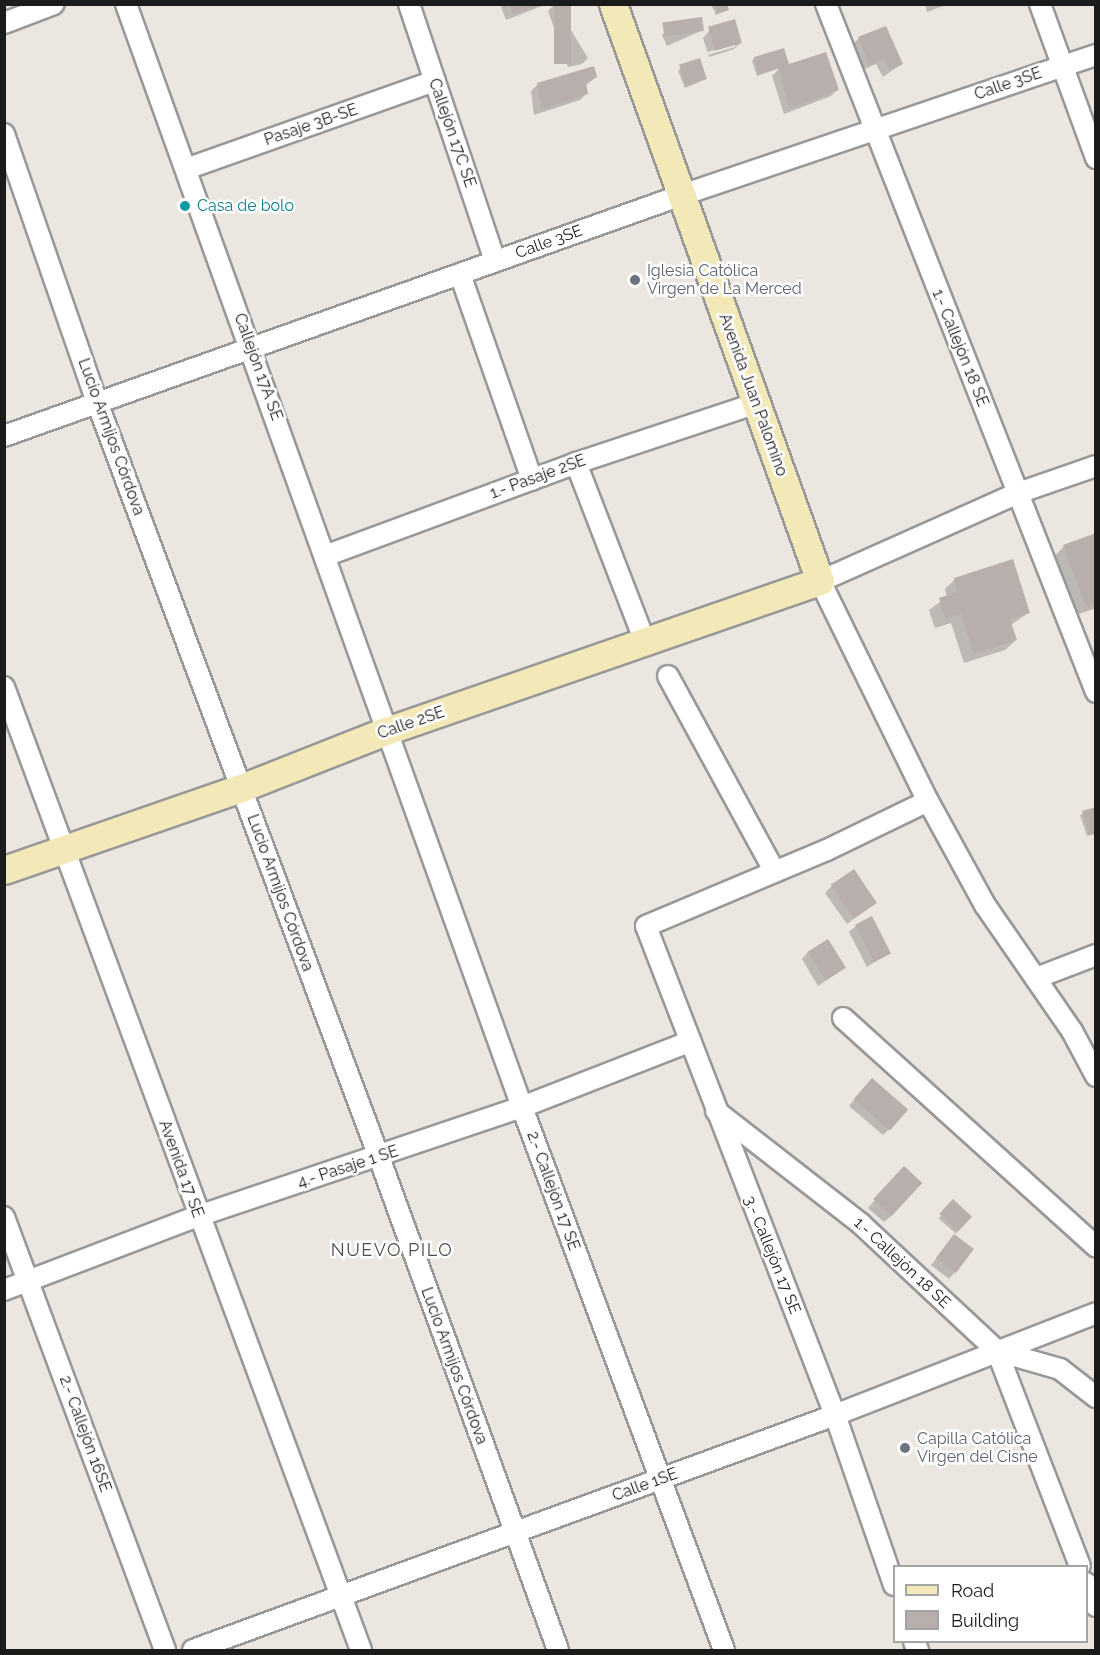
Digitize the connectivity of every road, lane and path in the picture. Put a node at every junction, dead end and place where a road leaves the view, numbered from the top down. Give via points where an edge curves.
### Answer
1 (54, 4) edge
2 (126, 4) edge
3 (409, 4) edge
4 (613, 4) edge
5 (826, 4) edge
6 (1040, 4) edge
7 (4, 23) edge
8 (1095, 56) edge
9 (1062, 66) junction
10 (435, 81) junction
11 (872, 131) junction
12 (4, 134) edge
13 (1095, 158) edge
14 (186, 169) junction
15 (682, 195) junction
16 (495, 261) junction
17 (460, 274) junction
18 (251, 345) junction
19 (97, 402) junction
20 (754, 404) junction
21 (4, 436) edge
22 (576, 463) junction
23 (1095, 466) edge
24 (532, 480) junction
25 (1017, 493) junction
26 (325, 556) junction
27 (820, 581) junction
28 (645, 642) junction
29 (668, 676) dead end
30 (4, 687) edge
31 (1095, 692) edge
32 (386, 731) junction
33 (241, 788) junction
34 (928, 801) junction
35 (63, 850) junction
36 (4, 870) edge
37 (775, 872) junction
38 (1095, 955) edge
39 (1036, 978) junction
40 (843, 1018) dead end
41 (691, 1041) junction
42 (1095, 1076) edge
43 (522, 1107) junction
44 (715, 1110) junction
45 (379, 1157) junction
46 (198, 1216) junction
47 (4, 1217) edge
48 (1095, 1247) edge
49 (28, 1281) junction
50 (4, 1290) edge
51 (1095, 1313) edge
52 (997, 1351) junction
53 (1095, 1397) edge
54 (835, 1415) junction
55 (660, 1479) junction
56 (514, 1533) junction
57 (1080, 1565) edge
58 (893, 1582) edge
59 (1088, 1588) edge
60 (341, 1596) junction
61 (1095, 1606) edge
62 (165, 1650) edge
63 (193, 1650) edge
64 (361, 1650) edge
65 (558, 1650) edge
66 (724, 1650) edge

1 - 7 street
2 - 14 street, Callejón 17A SE
3 - 10 street, Callejón 17C SE
4 - 15 street, Avenida Juan Palomino
5 - 11 street, 1.- Callejón 18 SE
6 - 9 street
8 - 9 street, Calle 3SE
9 - 11 street, Calle 3SE
9 - 13 street
10 - 14 street, Pasaje 3B-SE
10 - 16 street, Callejón 17C SE
11 - 15 street, Calle 3SE
11 - 25 street, 1.- Callejón 18 SE
12 - 19 street, Lucio Armijos Córdova
14 - 18 street, Callejón 17A SE
15 - 16 street, Calle 3SE
15 - 20 street, Avenida Juan Palomino
16 - 17 street, Calle 3SE
17 - 18 street, Calle 3SE
17 - 24 street
18 - 19 street, Calle 3SE
18 - 26 street, Callejón 17A SE
19 - 21 street, Calle 3SE
19 - 33 street, Lucio Armijos Córdova
20 - 22 street, 1.- Pasaje 2SE
20 - 27 street, Avenida Juan Palomino
22 - 24 street, 1.- Pasaje 2SE
22 - 28 street
23 - 25 street
24 - 26 street, 1.- Pasaje 2SE
25 - 27 street
25 - 31 street, 1.- Callejón 18 SE
26 - 32 street, Callejón 17A SE
27 - 28 street, Calle 2SE
27 - 34 street
28 - 32 street, Calle 2SE
29 - 37 street
30 - 35 street, Avenida 17 SE
32 - 33 street, Calle 2SE
32 - 43 street, 2.- Callejón 17 SE
33 - 35 street, Calle 2SE
33 - 45 street, Lucio Armijos Córdova
34 - 37 street
34 - 39 street via 986,905
35 - 36 street, Calle 2SE
35 - 46 street, Avenida 17 SE
37 - 41 street, 3.- Callejón 17 SE via 646,926
38 - 39 street
39 - 42 street via 1072,1031
40 - 48 street
41 - 43 street, 4.- Pasaje 1 SE
41 - 44 street, 3.- Callejón 17 SE
43 - 45 street, 4.- Pasaje 1 SE
43 - 55 street, 2.- Callejón 17 SE
44 - 52 street, 1.- Callejón 18 SE via 861,1224
44 - 54 street, 3.- Callejón 17 SE
45 - 46 street, 4.- Pasaje 1 SE
45 - 56 street, Lucio Armijos Córdova
46 - 49 street, 4.- Pasaje 1 SE
46 - 60 street, Avenida 17 SE
47 - 49 street, 2.- Callejón 16SE
49 - 50 street, 4.- Pasaje 1 SE
49 - 62 street, 2.- Callejón 16SE
51 - 52 street, Calle 1SE
52 - 53 street, 1.- Callejón 18 SE via 1060,1369
52 - 54 street, Calle 1SE
52 - 57 street
54 - 55 street, Calle 1SE
54 - 58 street, 3.- Callejón 17 SE
55 - 56 street, Calle 1SE
55 - 66 street, 2.- Callejón 17 SE
56 - 60 street, Calle 1SE
56 - 65 street, Lucio Armijos Córdova
59 - 61 street
60 - 63 street, Calle 1SE
60 - 64 street, Avenida 17 SE

